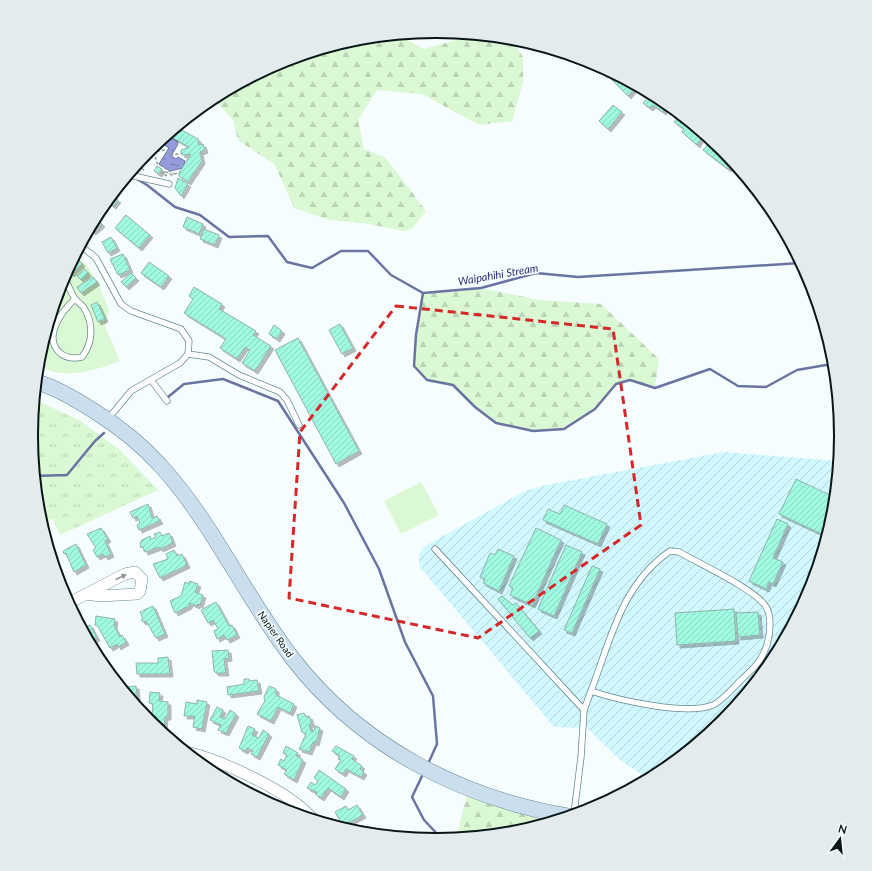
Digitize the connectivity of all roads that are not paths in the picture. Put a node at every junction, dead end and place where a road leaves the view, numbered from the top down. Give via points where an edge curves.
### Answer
1 (135, 176) edge
2 (169, 184) dead end
3 (85, 249) edge
4 (68, 285) edge
5 (75, 298) junction
6 (188, 354) junction
7 (151, 380) junction
8 (42, 384) edge
9 (167, 401) dead end
10 (108, 420) junction
11 (299, 425) dead end
12 (435, 549) dead end
13 (86, 594) dead end
14 (74, 600) edge
15 (591, 691) junction
16 (584, 710) junction
17 (203, 757) edge
18 (575, 808) edge
19 (303, 810) edge
20 (557, 814) edge

1 - 2 lane
3 - 6 lane via 96,258 121,304 131,312 181,329 189,341
4 - 5 lane
5 - 5 lane via 84,307 91,335 89,348 82,357 76,358 60,353 54,347 53,337 59,316
6 - 7 lane via 180,363
6 - 11 lane via 209,357 280,392 287,400
7 - 9 lane
7 - 10 lane via 131,391
8 - 10 main road, Napier Road via 81,403
10 - 20 main road, Napier Road via 140,445 169,474 293,660 349,718 404,758 471,791 524,808
12 - 16 lane
13 - 14 street
15 - 15 lane via 617,616 630,591 656,560 670,551 679,552 745,589 765,604 769,615 770,634 763,656 756,666 714,705 691,709 674,708
15 - 16 lane
16 - 18 lane via 582,757
17 - 19 street via 226,765 271,788

